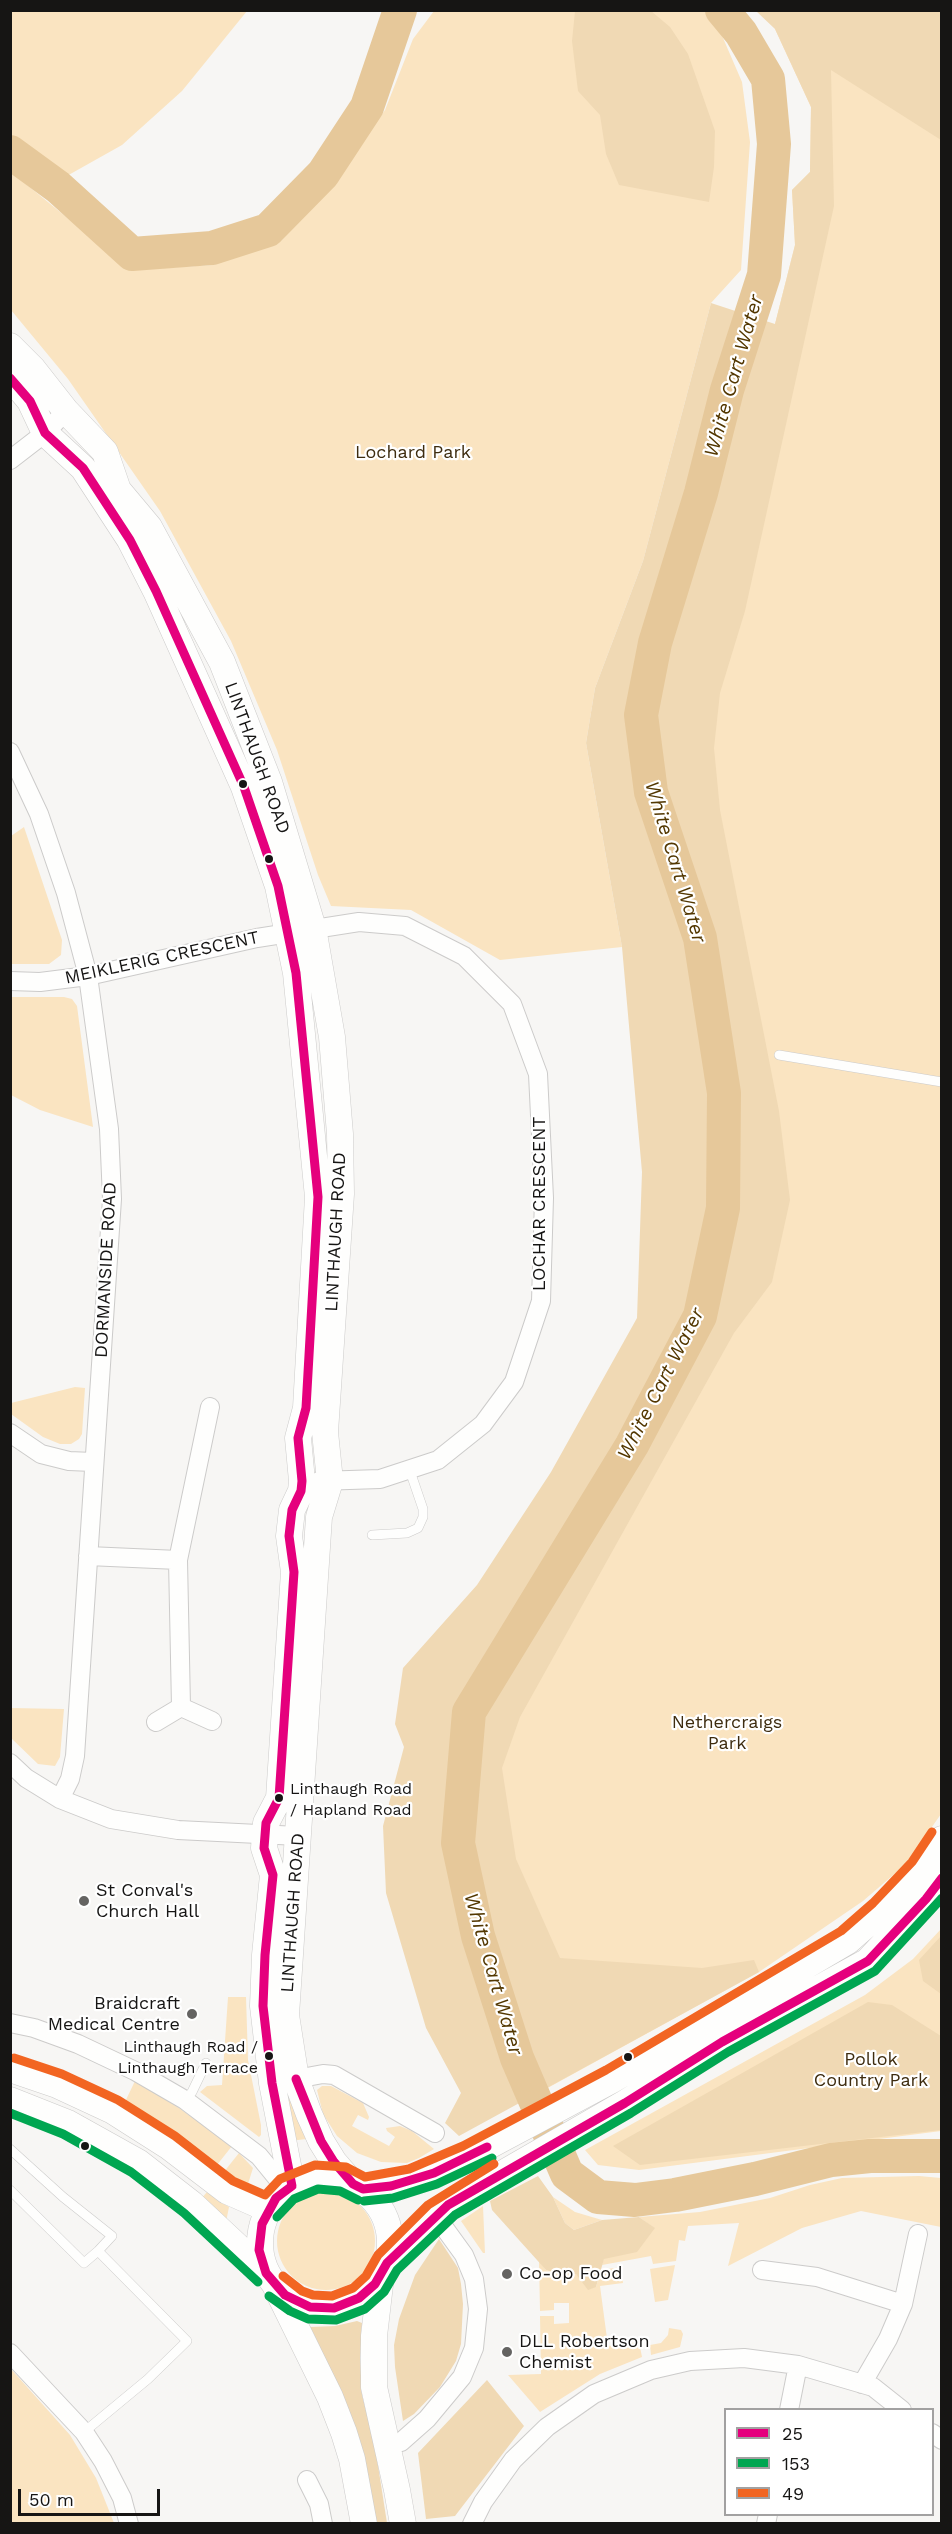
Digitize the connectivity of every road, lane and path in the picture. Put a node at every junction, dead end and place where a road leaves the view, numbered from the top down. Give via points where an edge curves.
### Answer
1 (10, 346) edge
2 (10, 377) edge
3 (66, 411) junction
4 (45, 433) junction
5 (10, 460) edge
6 (10, 752) edge
7 (313, 928) junction
8 (287, 932) junction
9 (88, 976) junction
10 (10, 981) edge
11 (779, 1055) dead end
12 (942, 1082) edge
13 (210, 1407) dead end
14 (10, 1433) edge
15 (93, 1462) junction
16 (410, 1471) junction
17 (302, 1480) junction
18 (330, 1480) junction
19 (372, 1535) dead end
20 (88, 1556) junction
21 (178, 1560) junction
22 (180, 1707) junction
23 (212, 1721) dead end
24 (156, 1722) dead end
25 (10, 1763) edge
26 (60, 1799) junction
27 (265, 1835) junction
28 (298, 1836) junction
29 (942, 1839) edge
30 (942, 1877) edge
31 (10, 2023) edge
32 (206, 2063) dead end
33 (10, 2069) edge
34 (284, 2081) junction
35 (10, 2100) edge
36 (185, 2100) junction
37 (534, 2121) junction
38 (435, 2133) dead end
39 (547, 2147) junction
40 (10, 2149) edge
41 (358, 2186) junction
42 (289, 2188) junction
43 (10, 2190) edge
44 (268, 2209) junction
45 (435, 2215) junction
46 (918, 2234) dead end
47 (98, 2252) junction
48 (384, 2270) junction
49 (762, 2270) dead end
50 (271, 2280) junction
51 (903, 2304) junction
52 (10, 2354) edge
53 (798, 2365) junction
54 (862, 2384) junction
55 (789, 2408) edge
56 (901, 2408) edge
57 (84, 2432) junction
58 (388, 2445) junction
59 (307, 2480) dead end
60 (129, 2523) edge
61 (323, 2523) edge
62 (364, 2523) edge
63 (403, 2523) edge
64 (472, 2523) edge

1 - 3 street, LINTHAUGH ROAD
2 - 4 street, LINTHAUGH ROAD via 30,401
3 - 4 street
3 - 7 street, LINTHAUGH ROAD via 105,452 118,490 149,527 222,662 269,782
4 - 5 street
4 - 8 street, LINTHAUGH ROAD via 83,468 130,540 156,591 244,787 278,886
6 - 9 street, DORMANSIDE ROAD via 39,814
7 - 8 street, MEIKLERIG CRESCENT
7 - 16 street, LOCHAR CRESCENT via 358,922 405,926 464,957 512,1004 538,1074 544,1198 541,1301 514,1382 483,1424 438,1460
7 - 18 street, LINTHAUGH ROAD via 332,1037 340,1134 341,1194 325,1432
8 - 9 street, MEIKLERIG CRESCENT
8 - 17 street, LINTHAUGH ROAD via 304,1040 318,1197 306,1408 298,1438
9 - 10 street, MEIKLERIG CRESCENT
9 - 15 street, DORMANSIDE ROAD via 103,1073 112,1199
11 - 12 lane
13 - 21 street
14 - 15 street via 41,1454
15 - 20 street, DORMANSIDE ROAD
16 - 18 street, LOCHAR CRESCENT via 380,1479
16 - 19 lane via 423,1509 418,1528 407,1533
17 - 18 street, LOCHAR CRESCENT
17 - 27 street, LINTHAUGH ROAD via 289,1536 294,1572 279,1798 266,1823
18 - 28 street, LINTHAUGH ROAD via 319,1517
20 - 21 street
20 - 26 street, DORMANSIDE ROAD via 75,1756
21 - 22 street
22 - 23 street
22 - 24 street
25 - 26 street
26 - 27 street via 111,1819 142,1825
27 - 28 street
27 - 34 street, LINTHAUGH ROAD via 264,1848 273,1875 263,2006
28 - 34 street, LINTHAUGH ROAD
29 - 37 street via 913,1878 848,1941 612,2080
30 - 39 street via 868,1961 722,2042
31 - 36 street via 78,2044
32 - 36 lane
33 - 44 street via 113,2111 227,2191
34 - 38 street via 334,2075
34 - 41 street, LINTHAUGH ROAD via 334,2162
34 - 42 street, LINTHAUGH ROAD
35 - 50 street via 68,2123 138,2162 192,2204
36 - 42 street via 259,2156
37 - 39 street
37 - 41 street via 423,2177 391,2186
39 - 45 street
40 - 47 lane via 112,2236
41 - 42 street via 332,2177 316,2177
41 - 48 street via 379,2206 387,2223 390,2248
42 - 44 street
43 - 47 lane via 84,2263
44 - 50 street via 259,2250
45 - 48 street
45 - 58 street via 464,2255 474,2279 478,2309 474,2348 462,2377 427,2419 401,2442
46 - 51 street
47 - 57 lane via 187,2341
48 - 50 street via 368,2292 334,2307 310,2307 296,2301
48 - 58 street via 372,2362
49 - 51 street via 817,2277
50 - 62 street via 330,2397 352,2459
51 - 54 street
52 - 57 street
53 - 54 street
53 - 55 street
53 - 64 street via 744,2358 690,2361 651,2370 594,2394 548,2427 513,2460
54 - 56 street
57 - 60 street via 122,2498
58 - 63 street
59 - 61 street

